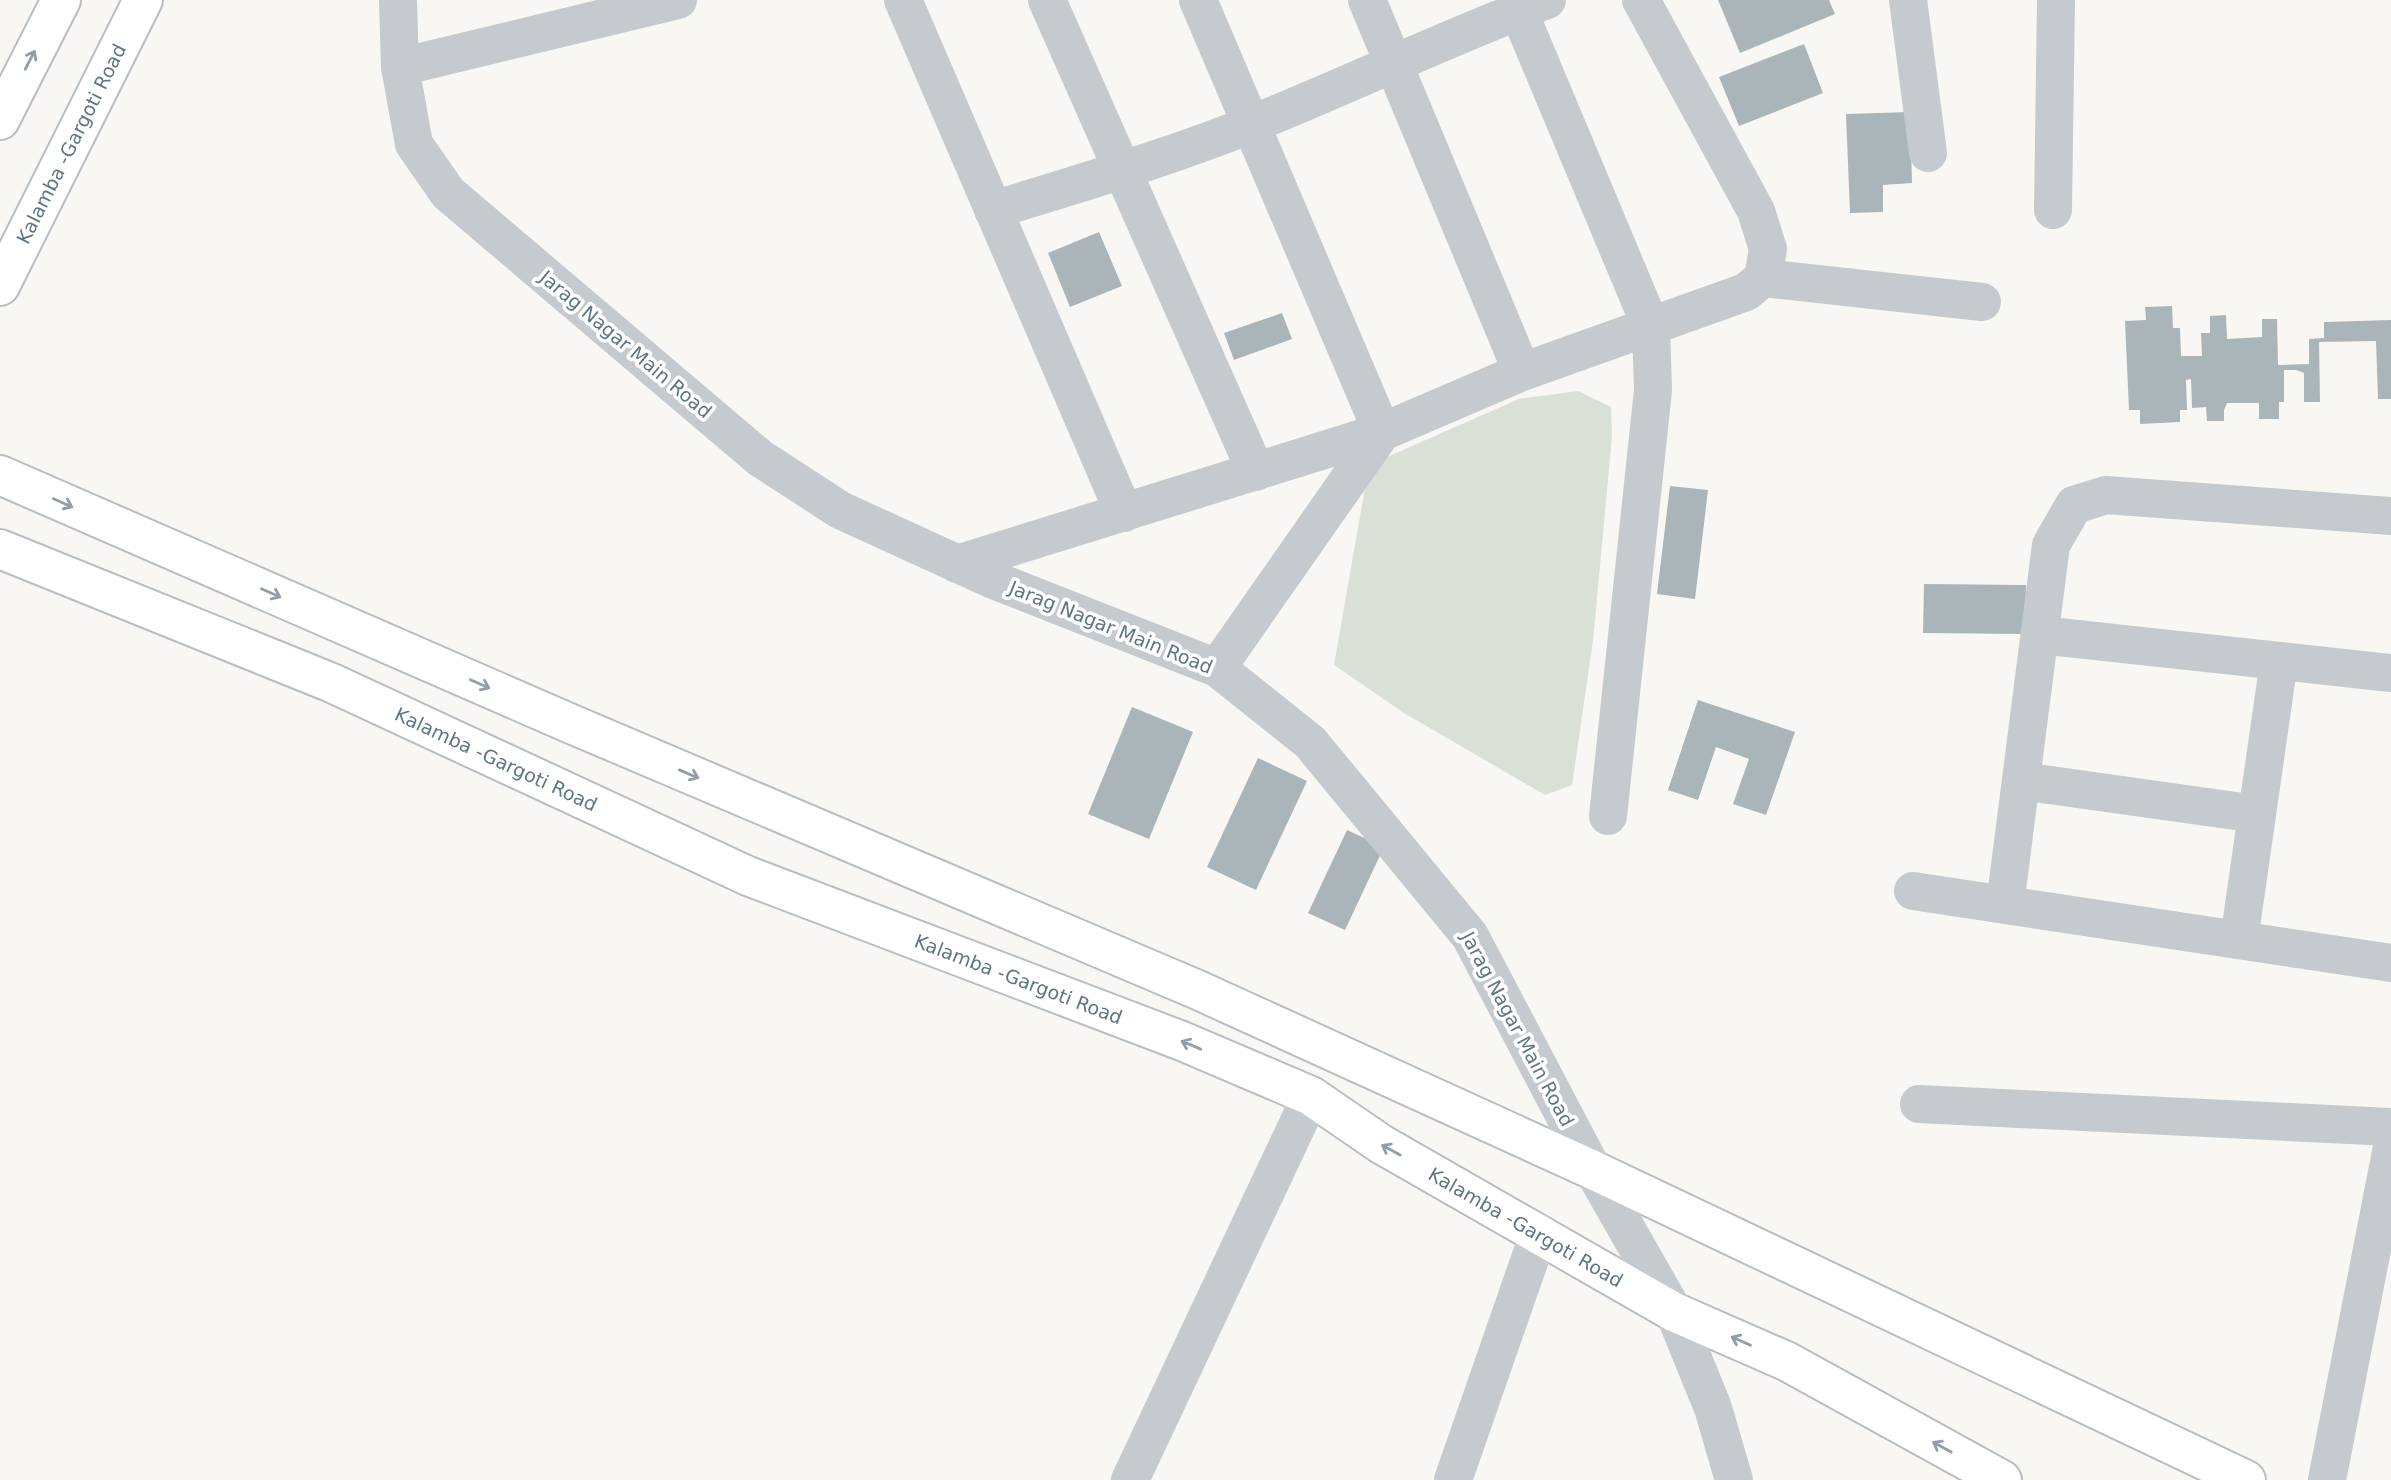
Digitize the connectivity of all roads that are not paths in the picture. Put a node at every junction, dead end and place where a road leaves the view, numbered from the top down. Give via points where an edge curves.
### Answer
1 (61, 0) edge
2 (143, 0) edge
3 (398, 0) edge
4 (678, 0) edge
5 (903, 0) edge
6 (1047, 0) edge
7 (1198, 0) edge
8 (1367, 0) edge
9 (1641, 0) edge
10 (1908, 0) edge
11 (2056, 0) edge
12 (1527, 4) edge
13 (1393, 62) junction
14 (400, 67) junction
15 (0, 120) edge
16 (1251, 125) junction
17 (1928, 153) dead end
18 (1122, 170) junction
19 (993, 210) junction
20 (2053, 210) dead end
21 (1763, 278) junction
22 (0, 286) edge
23 (1982, 302) dead end
24 (1651, 327) junction
25 (1522, 372) junction
26 (1382, 432) junction
27 (1256, 472) junction
28 (0, 475) edge
29 (1124, 513) junction
30 (2391, 516) edge
31 (0, 550) edge
32 (957, 564) junction
33 (2040, 635) junction
34 (2279, 661) junction
35 (1217, 668) junction
36 (2391, 673) edge
37 (2021, 781) junction
38 (2257, 814) junction
39 (1608, 816) dead end
40 (1913, 891) dead end
41 (2005, 905) junction
42 (2239, 940) junction
43 (2391, 963) edge
44 (1311, 1096) junction
45 (1919, 1104) dead end
46 (2391, 1127) edge
47 (1593, 1170) junction
48 (2389, 1177) edge
49 (1539, 1233) junction
50 (1674, 1312) junction
51 (1130, 1480) edge
52 (1452, 1480) edge
53 (1734, 1480) edge
54 (2002, 1480) edge
55 (2246, 1480) edge
56 (2327, 1480) edge

15 -> 1 main road
2 - 22 main road, Kalamba -Gargoti Road
3 - 14 street, Jarag Nagar Main Road
4 - 14 street
5 - 19 street
6 - 18 street
7 - 16 street
8 - 13 street
9 - 21 street via 1756,211 1768,249
10 - 17 street
11 - 20 street
12 - 13 street
12 - 24 street
13 - 16 street
13 - 25 street
14 - 32 street, Jarag Nagar Main Road via 414,144 448,193 760,458 840,510
16 - 18 street
16 - 26 street
18 - 19 street
18 - 27 street
19 - 29 street
21 - 23 street
21 - 24 street via 1746,292
24 - 25 street
24 - 39 street via 1653,390
25 - 26 street
26 - 27 street
26 - 35 street
27 - 29 street
28 -> 47 main road via 1198,990
29 - 32 street
30 - 33 street via 2106,495 2074,505 2051,545
44 -> 31 main road, Kalamba -Gargoti Road via 1182,1041 748,876 332,683
32 - 35 street, Jarag Nagar Main Road
33 - 34 street
33 - 37 street
34 - 36 street
34 - 38 street
35 - 47 street, Jarag Nagar Main Road via 1310,742 1470,936
37 - 38 street
37 - 41 street
38 - 42 street
40 - 41 street
41 - 42 street
42 - 43 street
49 -> 44 main road, Kalamba -Gargoti Road via 1381,1144
44 - 51 street
45 - 46 street
47 - 50 street, Jarag Nagar Main Road
47 - 55 main road
48 - 56 street
49 - 50 main road, Kalamba -Gargoti Road
49 - 52 street
50 - 53 street, Jarag Nagar Main Road via 1713,1408
54 -> 50 main road, Kalamba -Gargoti Road via 1786,1361

